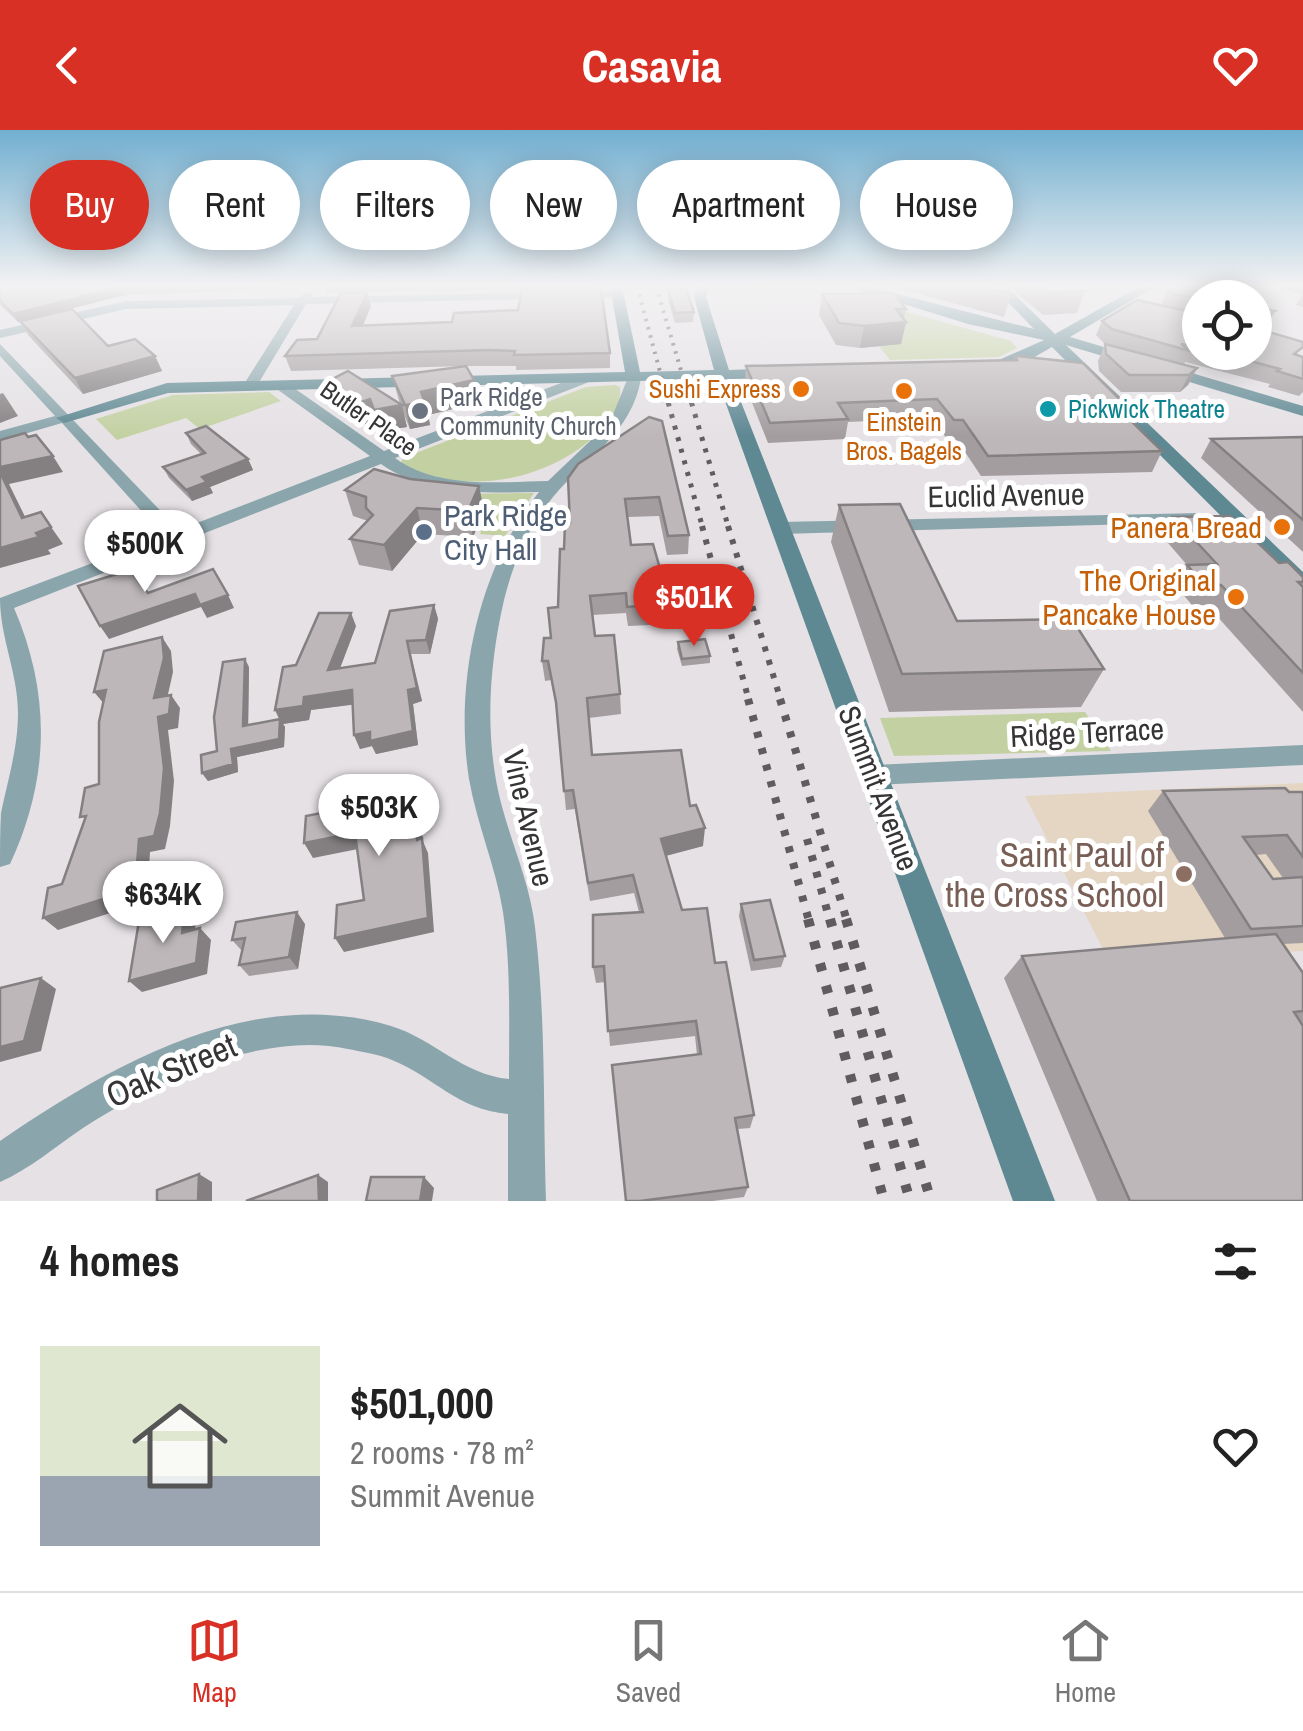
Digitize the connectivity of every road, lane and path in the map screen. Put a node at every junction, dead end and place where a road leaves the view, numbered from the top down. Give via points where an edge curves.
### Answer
1 (282, 336) edge
2 (625, 336) edge
3 (712, 336) edge
4 (1006, 336) edge
5 (1043, 336) edge
6 (1056, 336) edge
7 (1052, 338) junction
8 (0, 348) edge
9 (1030, 352) junction
10 (996, 366) junction
11 (978, 367) edge
12 (1042, 370) edge
13 (795, 372) edge
14 (1060, 372) edge
15 (723, 374) junction
16 (1089, 375) junction
17 (634, 378) junction
18 (584, 379) junction
19 (251, 384) junction
20 (280, 384) junction
21 (1303, 410) edge
22 (64, 418) junction
23 (0, 436) edge
24 (382, 459) junction
25 (553, 486) junction
26 (1233, 517) junction
27 (781, 528) junction
28 (176, 538) junction
29 (1303, 585) edge
30 (1, 605) edge
31 (1303, 755) edge
32 (874, 775) junction
33 (0, 854) edge
34 (524, 1098) junction
35 (0, 1162) edge
36 (527, 1201) edge
37 (1034, 1201) edge

1 - 19 street
2 - 17 street
3 - 15 street, Summit Avenue
4 - 9 street
5 - 7 street
6 - 7 street
7 - 9 street
7 - 16 street
7 - 21 street
8 - 22 street
9 - 10 street
10 - 11 street
10 - 12 street
13 - 15 street
14 - 16 street
15 - 17 street
15 - 27 street, Summit Avenue
16 - 26 street
17 - 18 street
17 - 25 street, Vine Avenue via 615,429
18 - 20 street
18 - 24 street
19 - 20 street
19 - 22 street via 167,388
20 - 24 street, Butler Place
22 - 23 street
22 - 28 street
24 - 25 street, Butler Place via 410,477 442,485
24 - 28 street
25 - 34 street, Vine Avenue via 522,528 494,601 477,723 485,796 520,922
26 - 27 street, Euclid Avenue
26 - 29 street
27 - 32 street, Summit Avenue
28 - 30 street
30 - 33 street via 27,672 30,713
31 - 32 street, Ridge Terrace
32 - 37 street, Summit Avenue
34 - 35 street, Oak Street via 479,1092 394,1043 326,1028 238,1037 54,1124
34 - 36 street, Vine Avenue

